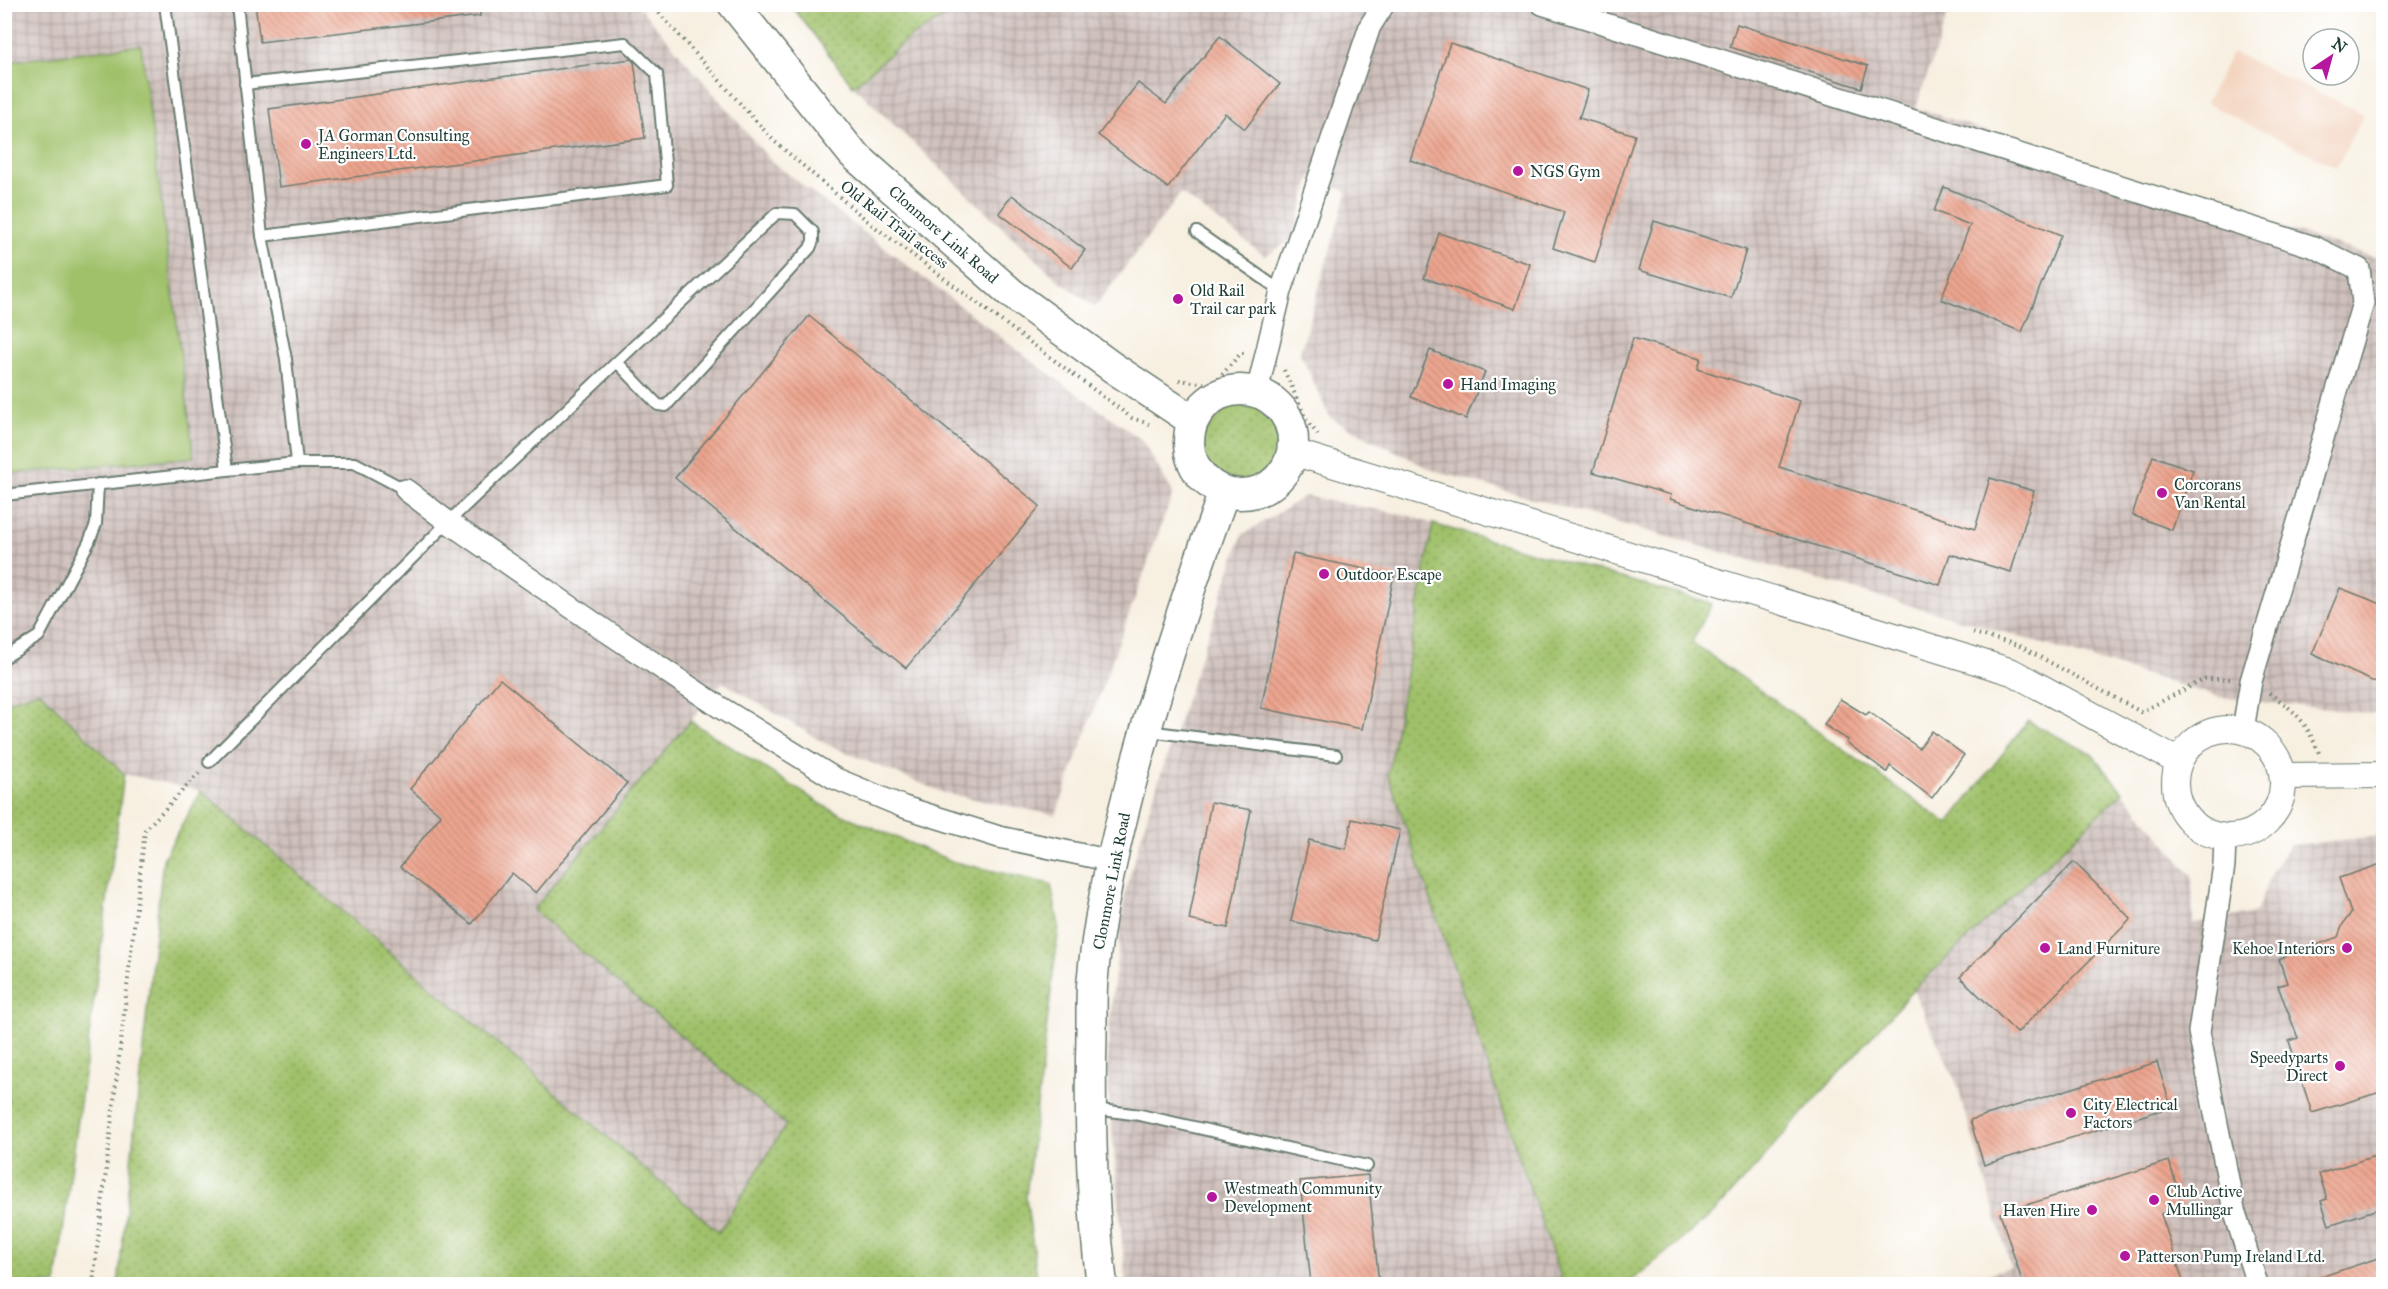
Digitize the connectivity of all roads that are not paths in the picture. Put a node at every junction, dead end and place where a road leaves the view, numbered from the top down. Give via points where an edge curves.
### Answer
1 (165, 4) edge
2 (237, 4) edge
3 (733, 4) edge
4 (1384, 4) edge
5 (1542, 4) edge
6 (245, 84) junction
7 (1197, 232) dead end
8 (262, 236) junction
9 (1281, 291) junction
10 (617, 362) junction
11 (1257, 392) junction
12 (1193, 421) junction
13 (1293, 452) junction
14 (297, 463) junction
15 (227, 470) junction
16 (98, 484) junction
17 (406, 490) joint
18 (1224, 492) junction
19 (4, 495) edge
20 (448, 522) junction
21 (4, 658) edge
22 (2242, 730) junction
23 (1145, 731) junction
24 (1336, 755) dead end
25 (209, 762) road end
26 (2179, 762) junction
27 (2384, 775) edge
28 (2284, 776) junction
29 (2225, 838) junction
30 (1112, 861) junction
31 (1091, 1109) junction
32 (1367, 1166) dead end
33 (1102, 1284) edge
34 (2257, 1284) edge

1 - 15 lane
2 - 6 lane
3 - 12 main road, Clonmore Link Road via 852,153 1011,293 1112,368
4 - 9 street via 1370,26
5 - 22 street via 2314,247 2359,269 2363,303 2251,681
6 - 8 lane
6 - 8 lane via 625,43 657,74 667,185
7 - 9 lane
8 - 14 lane via 286,359
9 - 11 street
10 - 10 lane via 777,213 795,214 813,232 810,248 666,406 658,405
10 - 20 lane
11 - 12 main road via 1227,392 1213,398
11 - 13 main road via 1282,409 1290,422
12 - 18 main road via 1190,455 1197,471
13 - 18 main road via 1287,469 1275,483 1242,495
13 - 26 street via 2012,672
14 - 15 lane
14 - 17 lane via 355,463
15 - 16 lane
16 - 19 lane
16 - 21 lane via 93,533 39,636
17 - 20 street
18 - 23 main road, Clonmore Link Road
20 - 25 lane
20 - 30 street via 712,702 834,778 904,807 999,837
22 - 26 street via 2227,728 2198,738
22 - 28 street via 2258,736 2270,747
23 - 24 lane
23 - 30 main road, Clonmore Link Road
26 - 29 street via 2176,796 2182,812 2201,830
27 - 28 street
28 - 29 street via 2281,800 2269,821 2257,831
29 - 34 street via 2199,1032 2234,1210
30 - 31 main road, Clonmore Link Road via 1092,986
31 - 32 lane via 1140,1115
31 - 33 main road, Clonmore Link Road

